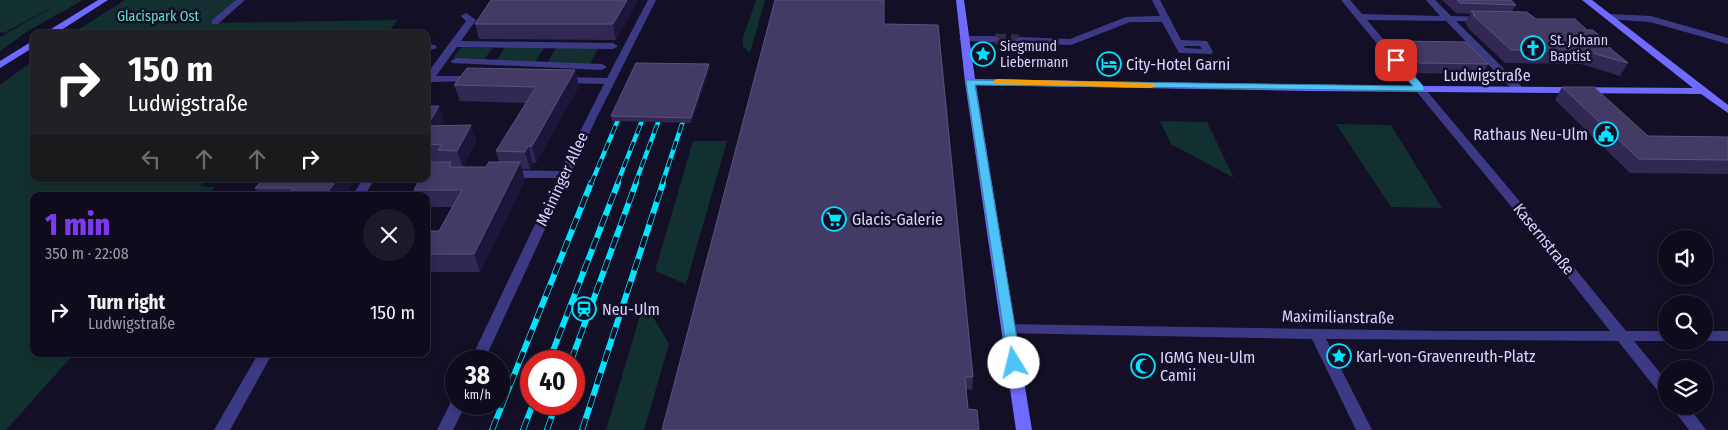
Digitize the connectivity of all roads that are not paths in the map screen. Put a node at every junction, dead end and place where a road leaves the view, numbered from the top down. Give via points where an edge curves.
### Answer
1 (104, 0) edge
2 (241, 0) edge
3 (652, 0) edge
4 (960, 0) edge
5 (1156, 0) edge
6 (1345, 0) edge
7 (1430, 0) edge
8 (1586, 0) edge
9 (483, 15) edge
10 (1360, 18) junction
11 (1447, 18) junction
12 (1609, 18) junction
13 (1166, 19) junction
14 (1490, 19) edge
15 (215, 22) dead end
16 (55, 30) edge
17 (964, 39) junction
18 (995, 39) tunnel mouth
19 (1019, 40) tunnel mouth
20 (1728, 41) edge
21 (1178, 43) dead end
22 (453, 45) junction
23 (30, 46) edge
24 (613, 46) dead end
25 (500, 47) dead end
26 (549, 48) dead end
27 (474, 62) junction
28 (435, 63) edge
29 (0, 65) edge
30 (602, 67) dead end
31 (536, 69) junction
32 (484, 71) junction
33 (549, 80) edge
34 (610, 81) junction
35 (970, 82) junction
36 (1420, 89) junction
37 (1519, 90) junction
38 (1703, 91) junction
39 (1728, 110) edge
40 (491, 174) edge
41 (564, 175) junction
42 (1008, 329) junction
43 (1317, 335) junction
44 (1623, 336) junction
45 (1658, 336) edge
46 (1713, 336) edge
47 (1728, 336) edge
48 (482, 350) edge
49 (263, 357) edge
50 (1658, 381) edge
51 (452, 415) edge
52 (1686, 415) edge
53 (222, 430) edge
54 (445, 430) edge
55 (1024, 430) edge
56 (1364, 430) edge
57 (1698, 430) edge

1 - 16 street
2 - 15 street
3 - 34 street, Meininger Allee
4 - 17 street
5 - 13 street
6 - 10 street, Kasernstraße
7 - 11 street
8 - 12 street
9 - 22 street via 468,18
10 - 11 street
10 - 36 street, Kasernstraße
11 - 14 street
11 - 37 street
12 - 20 street via 1651,19
12 - 38 street
13 - 19 street via 1129,19 1071,42
13 - 21 street
17 - 18 street
17 - 35 street
22 - 24 street
22 - 28 street
23 - 29 street
25 - 32 street
26 - 31 street
27 - 28 street
27 - 28 street via 469,68
27 - 32 street
28 - 32 street
30 - 31 street
31 - 32 street
33 - 34 street
34 - 41 street, Meininger Allee
35 - 36 street, Ludwigstraße
35 - 42 street
36 - 37 street, Ludwigstraße
36 - 44 street, Kasernstraße
37 - 38 street, Ludwigstraße
38 - 39 street
40 - 41 street
41 - 48 street, Meininger Allee
42 - 43 street, Maximilianstraße
42 - 55 street
43 - 44 street, Maximilianstraße
43 - 56 street
44 - 45 street, Maximilianstraße
44 - 50 street, Kasernstraße
46 - 47 street
49 - 53 street
51 - 54 street
52 - 57 street

